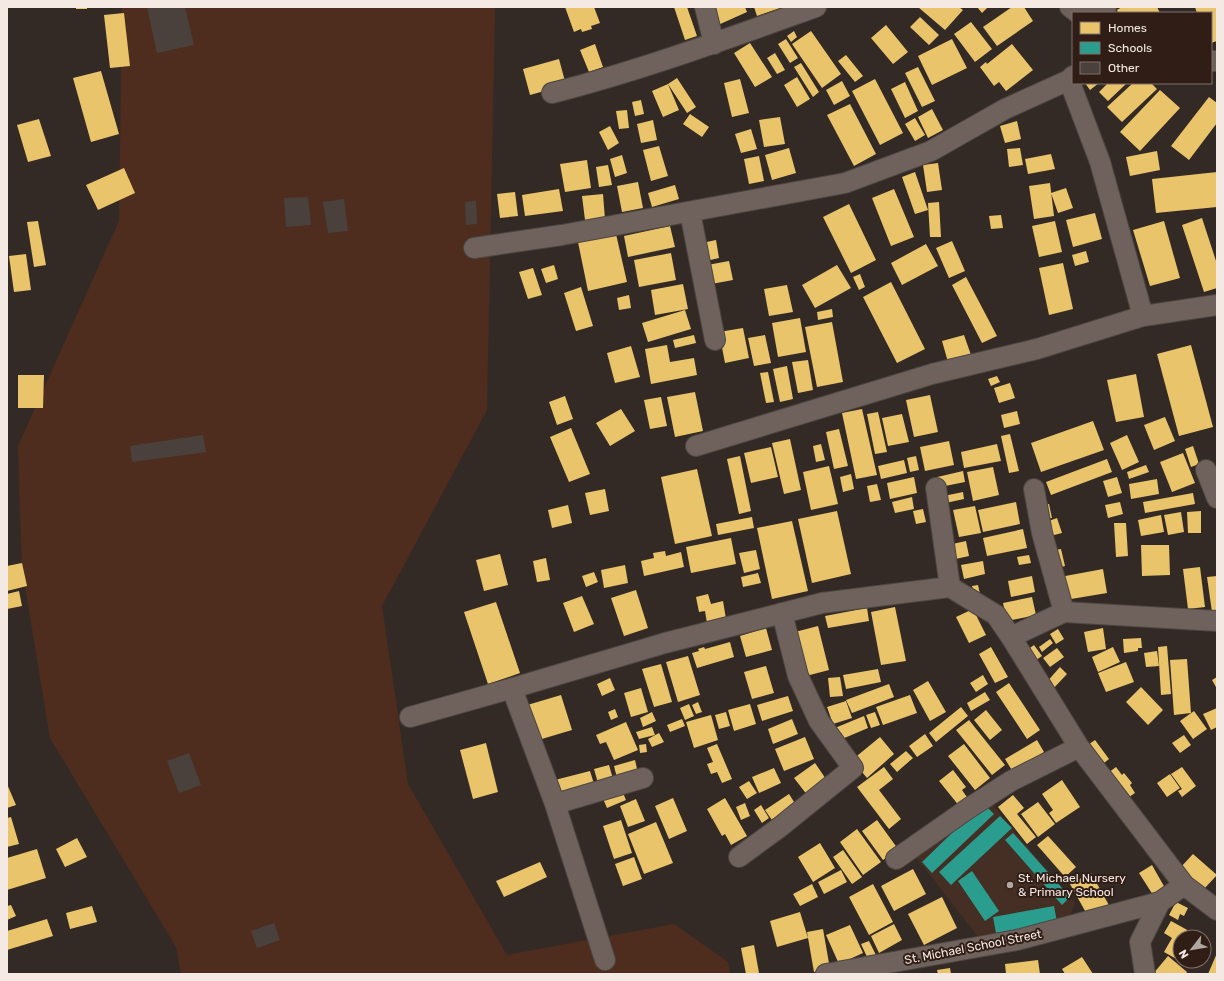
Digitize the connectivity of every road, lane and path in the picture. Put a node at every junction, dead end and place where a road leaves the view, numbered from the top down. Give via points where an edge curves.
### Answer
1 (705, 7) edge
2 (816, 7) edge
3 (1106, 7) edge
4 (1097, 12) edge
5 (714, 44) junction
6 (1071, 78) edge
7 (1073, 84) edge
8 (552, 93) dead end
9 (690, 212) junction
10 (474, 248) dead end
11 (1217, 305) edge
12 (1143, 316) junction
13 (715, 340) dead end
14 (696, 446) dead end
15 (1206, 470) dead end
16 (936, 488) dead end
17 (1034, 489) dead end
18 (1217, 498) edge
19 (950, 587) junction
20 (1064, 612) junction
21 (782, 613) junction
22 (1217, 621) edge
23 (1012, 637) junction
24 (513, 688) junction
25 (410, 717) dead end
26 (1078, 747) junction
27 (643, 778) dead end
28 (555, 804) junction
29 (739, 858) dead end
30 (896, 859) dead end
31 (1184, 885) junction
32 (1160, 902) junction
33 (1217, 910) edge
34 (605, 960) dead end
35 (826, 974) edge
36 (1145, 974) edge

1 - 5 street
2 - 5 street
3 - 4 street
5 - 8 street via 604,80
6 - 9 street via 1005,109 931,151 845,183
7 - 12 street via 1100,162
9 - 10 street
9 - 13 street
11 - 12 street
12 - 14 street via 1036,349 932,374
15 - 18 street
16 - 19 street
17 - 20 street via 1042,533
19 - 21 street via 822,603
19 - 23 street via 996,615
20 - 22 street
20 - 23 street
21 - 24 street via 665,643
21 - 29 street via 798,676 819,722 853,768
23 - 26 street
24 - 25 street
24 - 28 street
26 - 30 street via 1011,781
26 - 31 street
27 - 28 street
28 - 34 street
31 - 32 street, St. Michael School Street
31 - 33 street
32 - 35 street, St. Michael School Street via 1017,940
32 - 36 street via 1140,942

